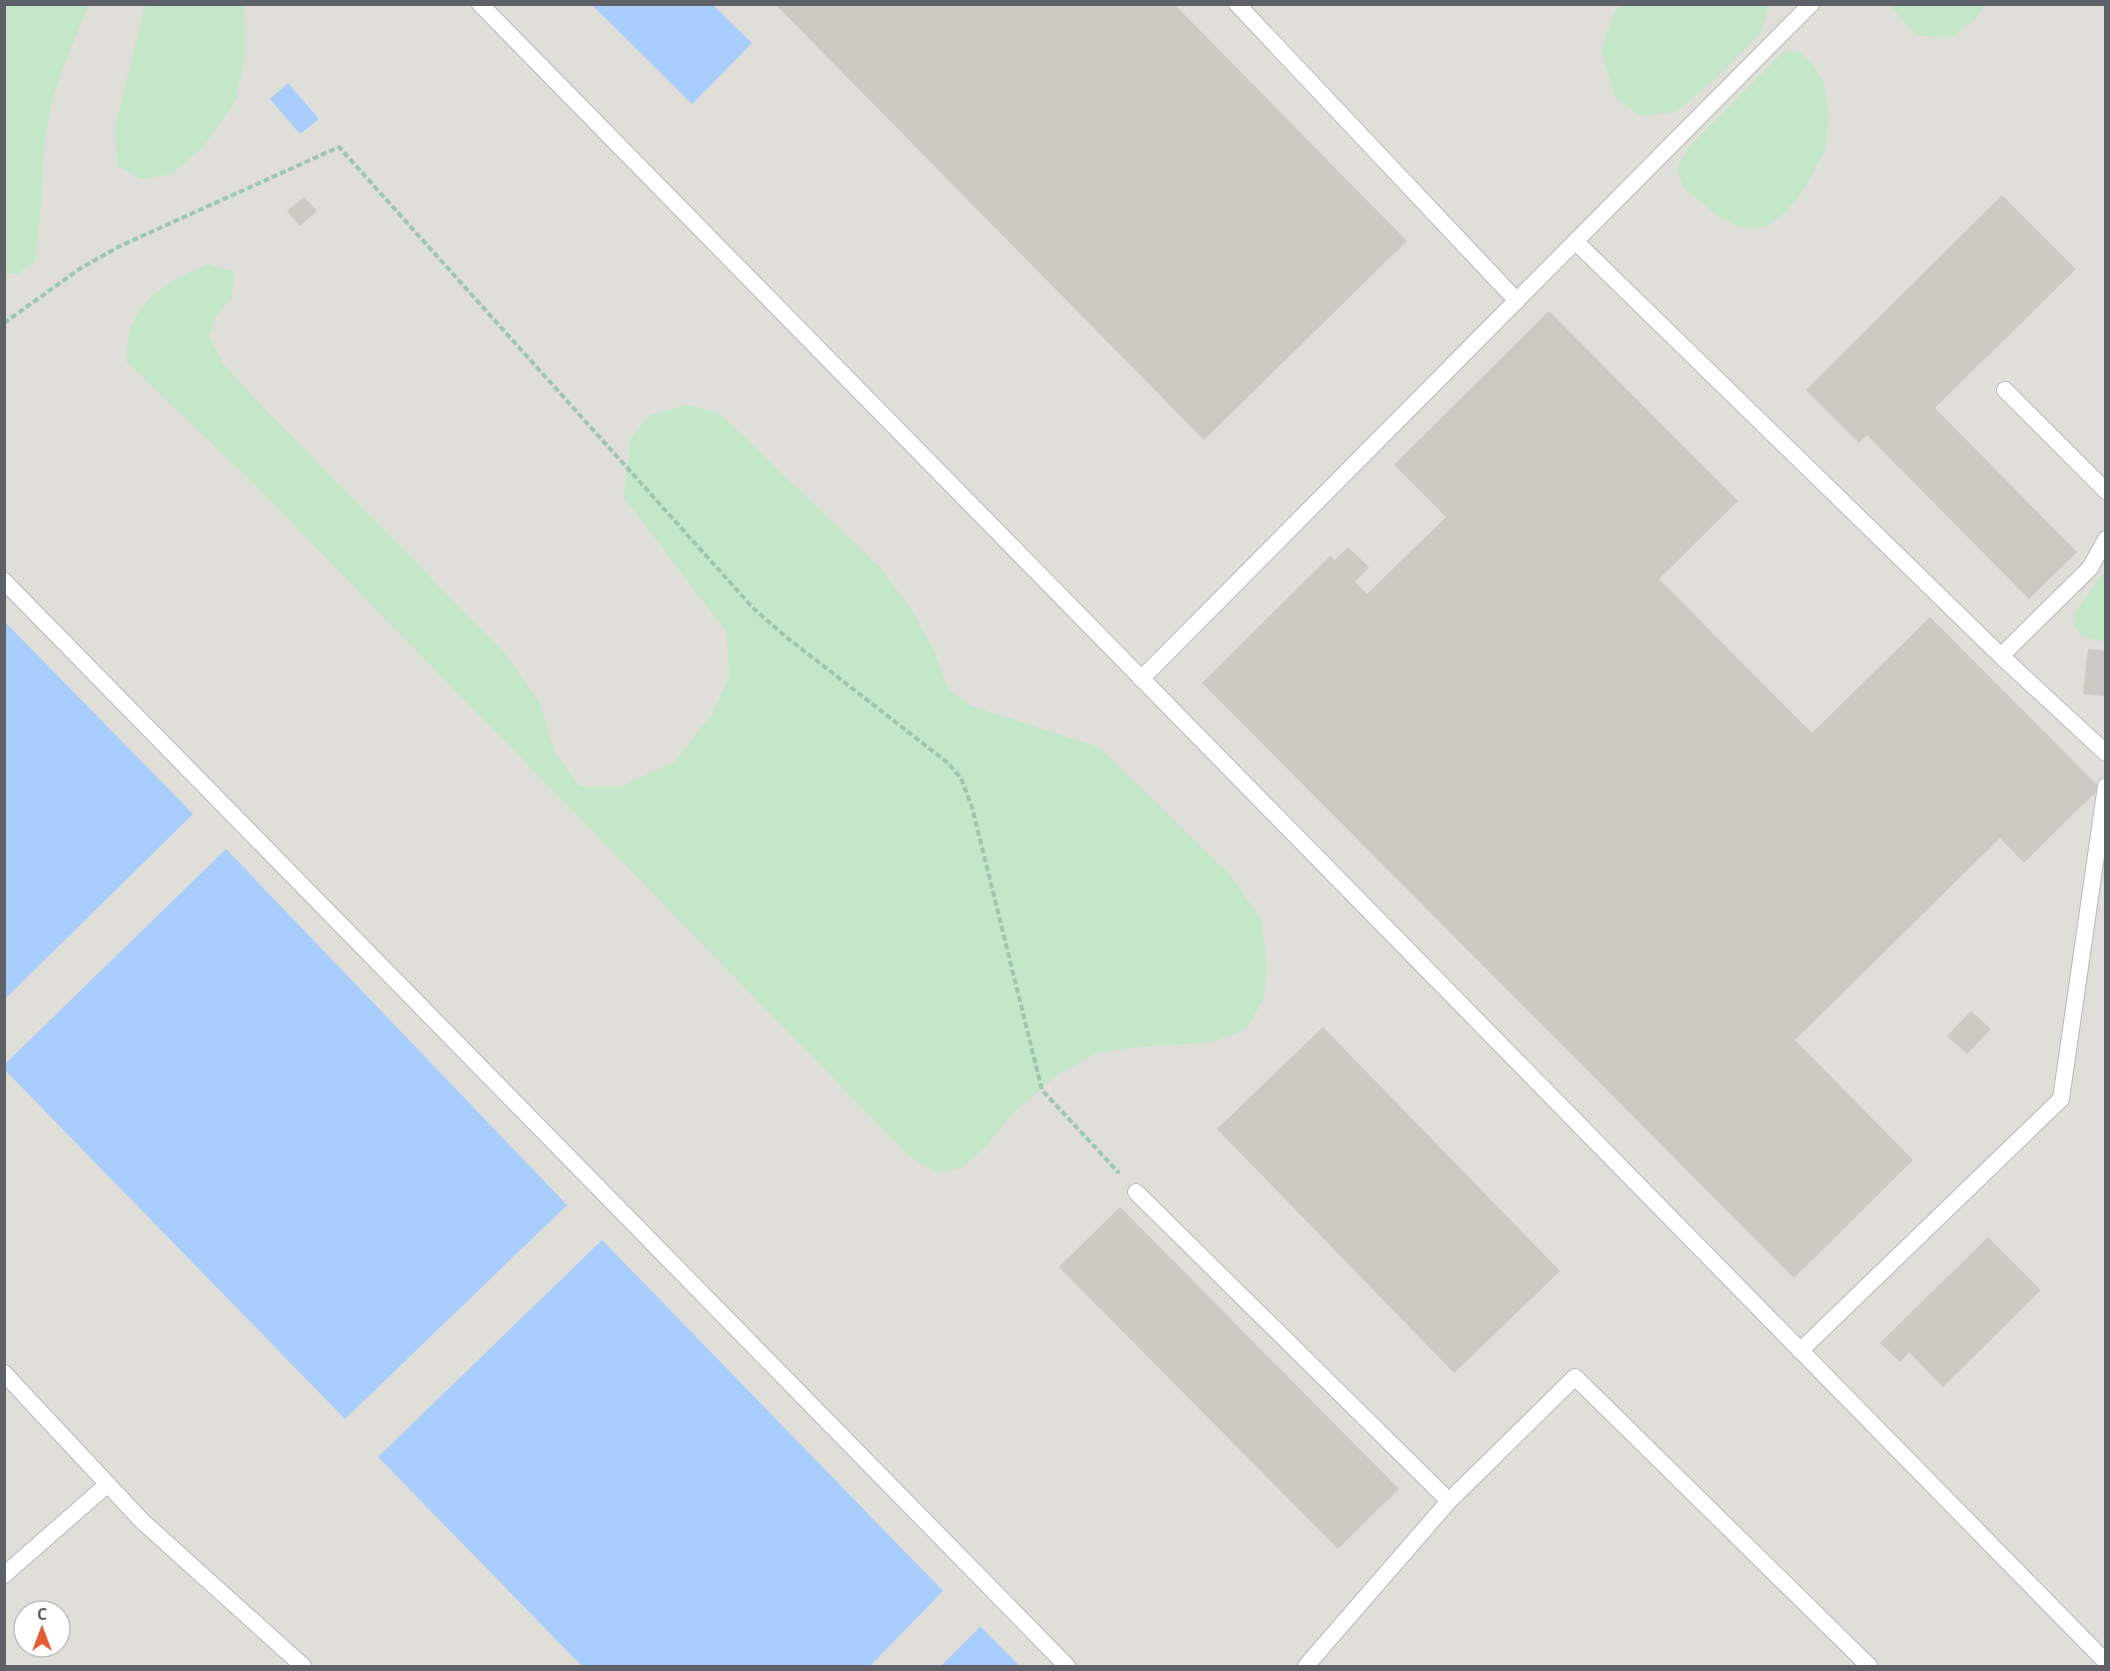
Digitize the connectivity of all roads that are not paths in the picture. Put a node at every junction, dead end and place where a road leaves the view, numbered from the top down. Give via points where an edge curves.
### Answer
1 (480, 4) edge
2 (1237, 4) edge
3 (1811, 4) edge
4 (1576, 242) junction
5 (1517, 301) junction
6 (2005, 390) dead end
7 (2106, 491) edge
8 (2106, 539) edge
9 (4, 581) edge
10 (2001, 656) junction
11 (1142, 679) junction
12 (2106, 753) edge
13 (2106, 786) edge
14 (1136, 1192) road end
15 (1800, 1351) junction
16 (4, 1373) edge
17 (108, 1484) junction
18 (1449, 1501) junction
19 (4, 1575) edge
20 (2106, 1662) edge
21 (303, 1666) edge
22 (1067, 1666) edge
23 (1306, 1666) edge
24 (1869, 1666) edge

1 - 11 lane
2 - 5 lane
3 - 4 lane
4 - 5 lane
4 - 10 lane
5 - 11 lane
6 - 7 lane
8 - 10 lane via 2090,568
9 - 22 lane
10 - 12 lane
11 - 15 lane
13 - 15 lane via 2061,1100
14 - 18 lane
15 - 20 lane
16 - 17 lane
17 - 19 lane
17 - 21 lane via 142,1521
18 - 23 lane
18 - 24 lane via 1575,1377

